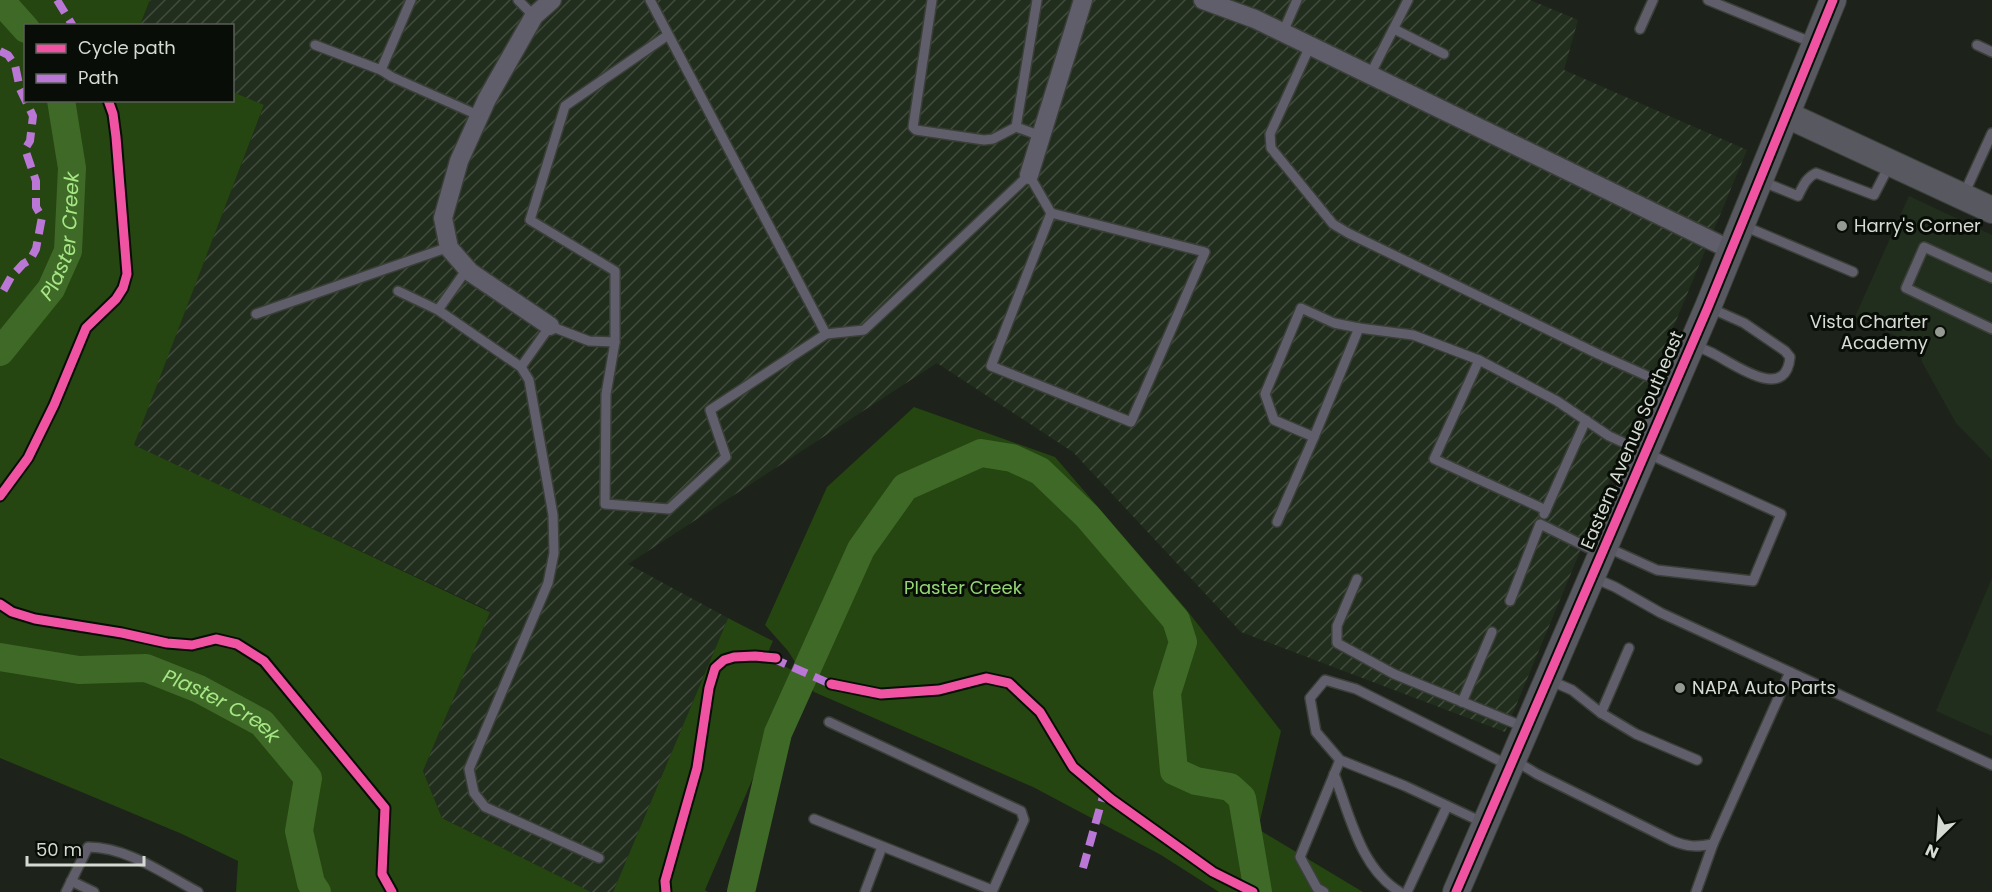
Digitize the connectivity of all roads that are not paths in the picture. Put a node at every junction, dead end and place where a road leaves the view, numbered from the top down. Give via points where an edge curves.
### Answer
1 (411, 0) edge
2 (518, 0) edge
3 (552, 0) edge
4 (650, 0) edge
5 (932, 0) edge
6 (1037, 0) edge
7 (1083, 0) edge
8 (1203, 0) edge
9 (1297, 0) edge
10 (1408, 0) edge
11 (1653, 0) edge
12 (1708, 0) edge
13 (1833, 0) edge
14 (1234, 5) edge
15 (534, 16) junction
16 (1394, 29) junction
17 (1640, 29) dead end
18 (1283, 32) junction
19 (668, 35) junction
20 (1815, 44) junction
21 (315, 45) dead end
22 (1977, 45) dead end
23 (1310, 46) junction
24 (1992, 52) edge
25 (1444, 54) dead end
26 (381, 70) junction
27 (1370, 75) junction
28 (1787, 115) junction
29 (480, 116) junction
30 (1016, 127) junction
31 (1992, 133) edge
32 (1041, 136) junction
33 (1891, 164) junction
34 (1029, 175) junction
35 (1760, 180) junction
36 (1963, 196) junction
37 (1992, 210) edge
38 (1051, 213) junction
39 (1742, 225) junction
40 (449, 247) junction
41 (1731, 250) junction
42 (467, 269) junction
43 (1853, 272) dead end
44 (1992, 278) edge
45 (398, 291) dead end
46 (1708, 307) junction
47 (438, 310) junction
48 (256, 314) dead end
49 (550, 326) junction
50 (1359, 328) junction
51 (1992, 328) edge
52 (826, 334) junction
53 (615, 342) junction
54 (1691, 344) junction
55 (1479, 360) junction
56 (521, 367) junction
57 (1672, 387) junction
58 (1586, 420) junction
59 (1314, 436) junction
60 (1644, 451) junction
61 (1546, 510) junction
62 (1277, 522) dead end
63 (1540, 524) junction
64 (1599, 559) junction
65 (1357, 579) dead end
66 (1510, 601) dead end
67 (1492, 632) dead end
68 (1629, 648) dead end
69 (1790, 672) junction
70 (1547, 679) junction
71 (1462, 702) junction
72 (1601, 713) junction
73 (829, 722) dead end
74 (1526, 728) junction
75 (1698, 759) dead end
76 (1340, 760) junction
77 (1512, 763) junction
78 (1992, 765) edge
79 (1334, 774) junction
80 (1447, 806) junction
81 (814, 819) dead end
82 (1486, 824) junction
83 (1713, 844) junction
84 (882, 847) junction
85 (599, 858) dead end
86 (71, 881) junction
87 (992, 891) edge
88 (66, 892) edge
89 (94, 892) edge
90 (198, 892) edge
91 (865, 892) edge
92 (1324, 892) edge
93 (1400, 892) edge
94 (1407, 892) edge
95 (1456, 892) edge
96 (1696, 892) edge

1 - 26 lane
2 - 15 lane
3 - 15 street
4 - 19 lane
5 - 30 lane via 913,127 984,140
6 - 30 lane
7 - 32 street
8 - 14 street
9 - 18 lane
10 - 16 lane
11 - 17 lane
12 - 20 lane
13 - 20 main road, Eastern Avenue Southeast
14 - 18 street
15 - 29 street
16 - 25 lane
16 - 27 lane
18 - 23 street
19 - 52 lane
19 - 53 lane via 565,106 530,220 615,271
20 - 28 main road, Eastern Avenue Southeast
21 - 26 lane
22 - 24 lane
23 - 27 street
23 - 57 lane via 1270,134 1271,148 1333,224
26 - 29 lane
27 - 41 street
28 - 33 main road
28 - 35 main road, Eastern Avenue Southeast
29 - 40 street via 459,161 443,218
30 - 32 lane
31 - 36 lane
32 - 34 street
33 - 35 lane via 1874,195 1816,173 1809,176 1798,196
33 - 36 main road
34 - 38 lane
34 - 52 lane via 864,330
35 - 39 main road, Eastern Avenue Southeast
36 - 37 main road
38 - 38 lane via 1205,252 1131,422 991,366
39 - 41 main road, Eastern Avenue Southeast
39 - 43 lane
40 - 42 street
40 - 48 lane
41 - 46 main road, Eastern Avenue Southeast
42 - 47 lane
42 - 49 street
44 - 51 lane via 1924,247 1906,288
45 - 47 lane
46 - 54 main road, Eastern Avenue Southeast
46 - 54 lane via 1744,323 1785,351 1790,364 1774,380 1760,378
47 - 56 lane
49 - 53 lane via 589,341
49 - 56 lane
50 - 55 lane via 1413,335
50 - 59 lane
50 - 59 lane via 1334,323 1300,308 1265,394 1274,420
52 - 53 lane via 710,410 726,457 669,509 605,504 606,394
54 - 57 main road, Eastern Avenue Southeast
55 - 58 lane
55 - 61 lane via 1434,459
56 - 85 lane via 528,380 553,515 554,553 548,583 469,769 474,793 485,807
57 - 60 main road, Eastern Avenue Southeast
58 - 60 lane via 1609,436
58 - 61 lane
59 - 62 lane
60 - 64 main road, Eastern Avenue Southeast
60 - 64 lane via 1781,514 1769,543 1753,581
61 - 63 lane
63 - 64 lane
63 - 66 lane
64 - 69 lane via 1615,586 1660,613
64 - 70 main road, Eastern Avenue Southeast
65 - 71 lane via 1337,626 1337,643 1394,674
67 - 71 lane
68 - 72 lane
69 - 78 lane
69 - 83 lane
70 - 72 lane via 1572,690
70 - 74 main road, Eastern Avenue Southeast
71 - 74 lane
72 - 75 lane via 1636,734
73 - 87 lane via 1021,811 1024,820
74 - 77 main road, Eastern Avenue Southeast
76 - 77 lane via 1316,732 1310,698 1324,680 1356,689
76 - 79 lane
76 - 80 lane
77 - 82 main road, Eastern Avenue Southeast
77 - 83 lane via 1672,841 1697,847
79 - 92 lane via 1300,857 1317,888
79 - 93 lane via 1366,858
80 - 82 lane
80 - 94 lane
81 - 84 lane
82 - 95 main road, Eastern Avenue Southeast
83 - 96 lane
84 - 87 lane
84 - 91 lane
86 - 88 lane
86 - 89 lane
86 - 90 lane via 87,847 100,847 119,851

